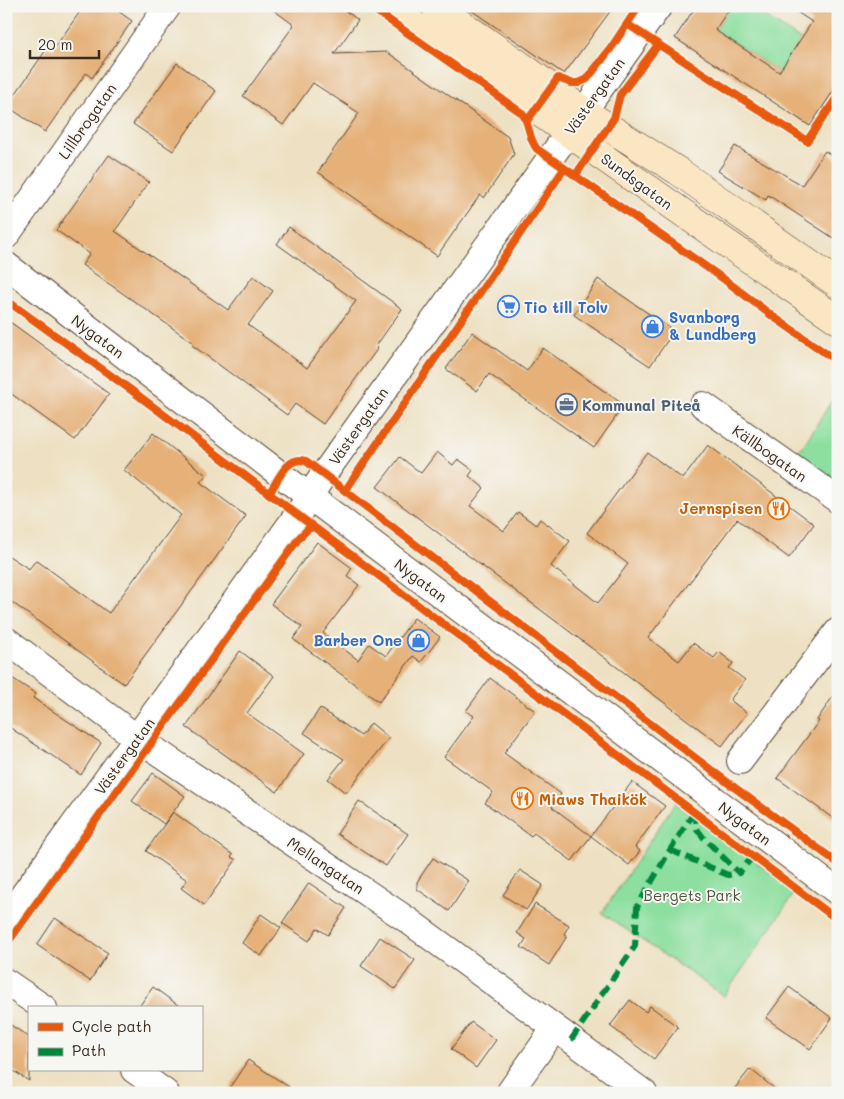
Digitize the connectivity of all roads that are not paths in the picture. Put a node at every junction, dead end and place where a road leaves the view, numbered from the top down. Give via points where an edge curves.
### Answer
1 (168, 6) edge
2 (387, 6) edge
3 (435, 6) edge
4 (659, 6) edge
5 (576, 121) junction
6 (6, 236) edge
7 (6, 266) edge
8 (838, 284) edge
9 (838, 320) edge
10 (703, 406) dead end
11 (310, 497) junction
12 (838, 500) edge
13 (838, 631) edge
14 (6, 640) edge
15 (137, 738) junction
16 (740, 760) dead end
17 (838, 892) edge
18 (6, 919) edge
19 (6, 982) edge
20 (41, 1006) edge
21 (555, 1028) junction
22 (137, 1072) edge
23 (166, 1093) edge
24 (509, 1093) edge
25 (644, 1093) edge

1 - 6 street, Lillbrogatan
2 - 5 main road, Sundsgatan
3 - 5 main road, Sundsgatan
4 - 5 street, Västergatan
5 - 8 main road, Sundsgatan via 678,171
5 - 9 main road, Sundsgatan via 663,201
5 - 11 street, Västergatan
7 - 11 street, Nygatan
10 - 12 street, Källbogatan
11 - 15 street, Västergatan
11 - 17 street, Nygatan
13 - 16 street
14 - 15 street, Mellangatan
15 - 18 street, Västergatan
15 - 21 street, Mellangatan via 406,919
19 - 20 street
21 - 24 street
21 - 25 street, Mellangatan
22 - 23 street

